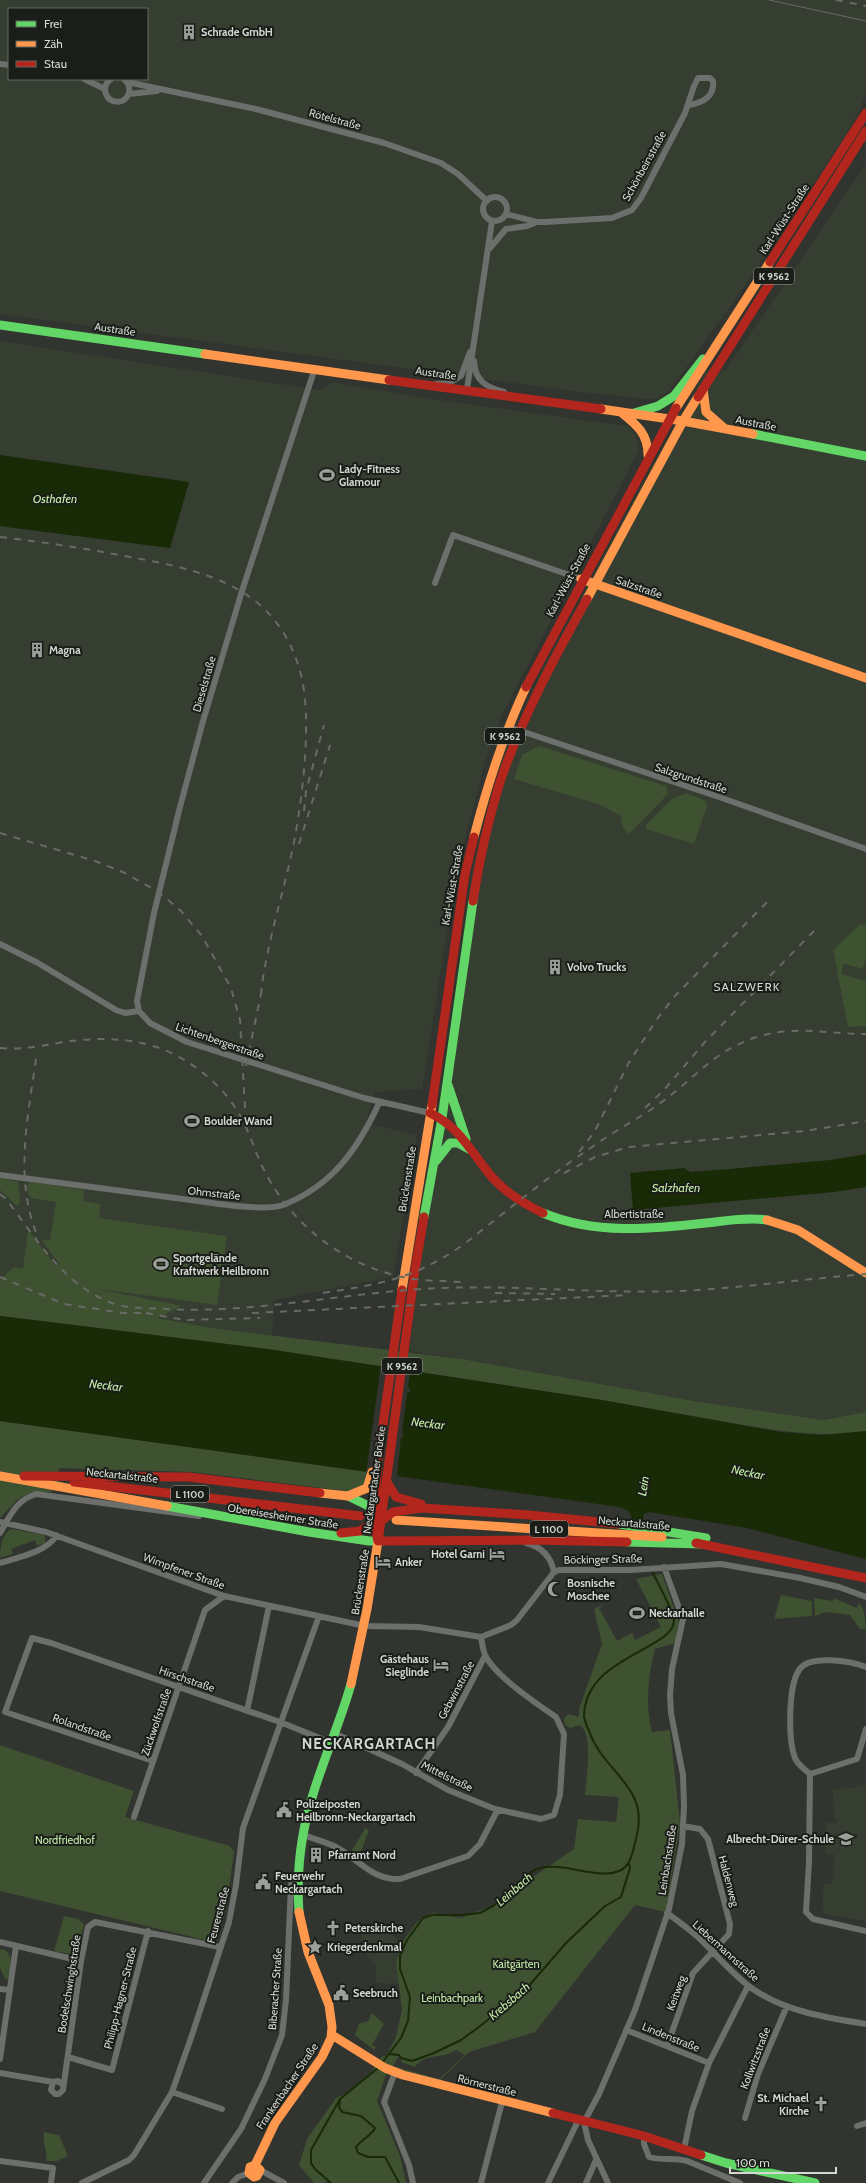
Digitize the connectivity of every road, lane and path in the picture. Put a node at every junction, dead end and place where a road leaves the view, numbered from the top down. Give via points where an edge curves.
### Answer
1 (86, 80) edge
2 (108, 80) edge
3 (125, 81) edge
4 (105, 89) junction
5 (163, 91) junction
6 (129, 94) junction
7 (689, 104) junction
8 (866, 113) edge
9 (866, 131) edge
10 (487, 201) junction
11 (506, 214) junction
12 (492, 221) junction
13 (537, 222) junction
14 (489, 249) junction
15 (0, 325) edge
16 (719, 339) junction
17 (475, 341) junction
18 (315, 368) junction
19 (428, 384) junction
20 (703, 387) junction
21 (467, 390) junction
22 (518, 396) junction
23 (621, 412) junction
24 (632, 414) junction
25 (669, 419) junction
26 (683, 421) junction
27 (725, 429) junction
28 (648, 455) junction
29 (866, 456) edge
30 (581, 580) junction
31 (435, 583) dead end
32 (594, 584) junction
33 (866, 678) edge
34 (509, 727) junction
35 (520, 731) junction
36 (866, 849) edge
37 (0, 944) edge
38 (139, 1011) junction
39 (448, 1080) junction
40 (379, 1103) junction
41 (430, 1113) junction
42 (442, 1118) junction
43 (466, 1141) junction
44 (475, 1154) junction
45 (434, 1166) junction
46 (0, 1174) edge
47 (408, 1248) joint
48 (866, 1273) edge
49 (0, 1475) edge
50 (18, 1476) junction
51 (373, 1480) junction
52 (387, 1482) junction
53 (348, 1496) junction
54 (482, 1511) junction
55 (360, 1516) dead end
56 (378, 1516) junction
57 (242, 1520) junction
58 (396, 1520) dead end
59 (3, 1522) edge
60 (278, 1525) junction
61 (0, 1533) edge
62 (56, 1535) junction
63 (377, 1538) junction
64 (496, 1541) junction
65 (702, 1544) junction
66 (796, 1562) junction
67 (0, 1563) edge
68 (661, 1567) junction
69 (554, 1572) junction
70 (866, 1578) edge
71 (224, 1596) junction
72 (866, 1597) edge
73 (269, 1606) junction
74 (319, 1616) junction
75 (365, 1626) junction
76 (481, 1637) junction
77 (35, 1638) joint
78 (485, 1656) junction
79 (866, 1666) edge
80 (179, 1686) junction
81 (247, 1711) junction
82 (3, 1713) edge
83 (280, 1722) junction
84 (866, 1730) edge
85 (336, 1734) junction
86 (332, 1743) junction
87 (153, 1761) junction
88 (416, 1773) junction
89 (810, 1774) junction
90 (500, 1810) junction
91 (134, 1817) dead end
92 (683, 1826) junction
93 (304, 1835) junction
94 (299, 1877) junction
95 (667, 1913) junction
96 (148, 1931) junction
97 (866, 1931) edge
98 (0, 1942) edge
99 (16, 1946) junction
100 (220, 1947) junction
101 (712, 1952) junction
102 (81, 1961) junction
103 (748, 1986) junction
104 (0, 1989) edge
105 (10, 1990) junction
106 (787, 2006) junction
107 (866, 2024) edge
108 (2, 2030) edge
109 (626, 2030) junction
110 (332, 2035) junction
111 (667, 2046) junction
112 (68, 2058) junction
113 (0, 2059) edge
114 (709, 2063) junction
115 (395, 2072) junction
116 (0, 2073) edge
117 (53, 2082) junction
118 (62, 2084) junction
119 (172, 2092) junction
120 (502, 2102) junction
121 (222, 2109) dead end
122 (744, 2118) dead end
123 (581, 2122) junction
124 (866, 2123) edge
125 (857, 2126) dead end
126 (644, 2136) junction
127 (684, 2149) junction
128 (596, 2160) junction
129 (0, 2161) edge
130 (254, 2174) edge
131 (51, 2183) edge
132 (82, 2183) edge
133 (204, 2183) edge
134 (232, 2183) edge
135 (284, 2183) edge
136 (413, 2183) edge
137 (481, 2183) edge
138 (548, 2183) edge
139 (586, 2183) edge
140 (608, 2183) edge
141 (740, 2183) edge
142 (815, 2183) edge

1 - 4 street
2 - 4 street
3 - 5 street, Rötelstraße
3 - 6 street
4 - 6 street, Rötelstraße via 109,99 116,102 122,101
5 - 6 street, Rötelstraße
5 - 10 street, Rötelstraße via 256,109 414,152 452,169
7 - 7 street, Schönbeinstraße via 701,103 708,97 714,86 710,78 698,78
7 - 13 street, Schönbeinstraße via 641,198 632,210 612,218
8 - 16 main road, Karl-Wüst-Straße / K 9562
9 - 20 main road, Karl-Wüst-Straße / K 9562
10 - 11 street via 495,197 503,200 507,206
10 - 12 street via 483,210 486,217
11 - 12 street via 499,220
11 - 13 street, Schönbeinstraße
12 - 14 street
13 - 14 street via 506,229
14 - 17 street
15 - 18 main road, Austraße
16 - 24 main road via 674,396 658,406
16 - 25 main road, Karl-Wüst-Straße / K 9562
17 - 19 street via 461,376 449,382
17 - 21 street
17 - 22 street via 474,369 481,382 490,388
18 - 19 main road, Austraße
18 - 38 street, Dieselstraße via 242,591 201,728 144,958 137,994
19 - 21 main road, Austraße
20 - 26 main road, Karl-Wüst-Straße / K 9562
20 - 27 main road via 702,405 706,415
21 - 22 main road, Austraße
22 - 23 main road, Austraße
23 - 24 main road, Austraße
23 - 28 main road via 639,427 646,437 649,442
24 - 25 main road, Austraße
25 - 26 main road, Austraße
25 - 28 main road, Karl-Wüst-Straße / K 9562
26 - 27 main road, Austraße
26 - 32 main road, Karl-Wüst-Straße / K 9562
27 - 29 main road, Austraße
28 - 30 main road, Karl-Wüst-Straße / K 9562
30 - 31 street, Salzstraße via 453,535
30 - 32 main road, Salzstraße
30 - 34 main road, Karl-Wüst-Straße / K 9562 via 537,664
32 - 33 main road, Salzstraße
32 - 35 main road, Karl-Wüst-Straße / K 9562 via 550,666
34 - 35 street, Salzgrundstraße
34 - 41 main road, Karl-Wüst-Straße / K 9562 via 484,796 466,867
35 - 36 street, Salzgrundstraße
35 - 39 main road, Karl-Wüst-Straße / K 9562 via 496,796 479,864
37 - 38 street via 38,963 116,1010
38 - 40 street, Lichtenbergerstraße via 150,1023 187,1042
39 - 42 main road, Karl-Wüst-Straße / K 9562
39 - 43 main road via 449,1095 463,1126
40 - 41 street, Lichtenbergerstraße
40 - 46 street, Ohmstraße via 351,1154 329,1179 308,1194 281,1205 231,1206
41 - 42 main road, Albertistraße
41 - 47 main road, Brückenstraße / K 9562
42 - 43 main road, Albertistraße via 453,1125
42 - 45 main road, K 9562
43 - 44 main road, Albertistraße
44 - 45 main road via 463,1144 450,1143 443,1147
44 - 48 main road, Albertistraße via 491,1176 506,1190 537,1210 567,1222 609,1228 639,1228 755,1219 774,1221 805,1235
45 - 52 main road, Neckargartacher Brücke / K 9562 via 418,1250
47 - 51 main road, Neckargartacher Brücke / K 9562
49 - 50 main road, Neckartalstraße / L 1100
49 - 57 main road
50 - 53 main road via 189,1477
50 - 55 main road, Neckartalstraße / L 1100
51 - 53 main road via 367,1488
51 - 56 main road, Neckargartacher Brücke / K 9562
52 - 54 main road via 396,1497 401,1500
52 - 56 main road, Neckargartacher Brücke / K 9562
53 - 56 main road
54 - 56 main road via 403,1509
54 - 66 main road via 629,1524 733,1543 778,1554
56 - 60 main road via 352,1533
56 - 63 main road, Neckargartacher Brücke / K 9562
57 - 59 street, Obereisesheimer Straße via 36,1494 20,1501
57 - 60 main road, Obereisesheimer Straße
58 - 65 main road, Neckartalstraße / L 1100 via 651,1536
59 - 61 street, Obereisesheimer Straße
59 - 62 street, Wimpfener Straße
60 - 63 main road, Obereisesheimer Straße via 340,1538
62 - 67 street via 46,1547
62 - 71 street, Wimpfener Straße
63 - 64 main road, Obereisesheimer Straße
63 - 75 main road, Brückenstraße / K 9562
64 - 65 main road
64 - 69 street, Obereisesheimer Straße via 533,1545 546,1552
65 - 66 main road, Neckartalstraße / L 1100
66 - 70 main road, Neckartalstraße / L 1100
68 - 69 street, Böckinger Straße
68 - 72 street, Böckinger Straße via 722,1564 744,1567 839,1587
68 - 92 street, Leinbachstraße via 683,1619 678,1653 672,1669 670,1695 682,1775
69 - 76 street, Böckinger Straße via 517,1620
71 - 73 street, Wimpfener Straße
71 - 80 street, Zückwolfstraße via 205,1610
73 - 74 street, Wimpfener Straße
73 - 81 street
74 - 75 street, Wimpfener Straße
74 - 83 street, Feurerstraße
75 - 76 street via 419,1627
75 - 85 main road, Frankenbacher Straße / K 9562
76 - 78 street
77 - 80 street, Hirschstraße
77 - 82 street, Rolandstraße via 31,1639
78 - 88 street, Gebwinstraße via 448,1727
78 - 90 street, Mittelstraße via 516,1689 556,1717 564,1734 560,1795 554,1816 541,1819
79 - 89 street via 843,1660 824,1661 806,1664 799,1670 790,1713 791,1744 795,1759
80 - 81 street, Hirschstraße
80 - 87 street, Zückwolfstraße
81 - 83 street, Hirschstraße
82 - 87 street, Rolandstraße
83 - 86 street, Hirschstraße
83 - 100 street, Feurerstraße via 243,1828 229,1922
84 - 89 street via 857,1759
85 - 86 main road, Frankenbacher Straße / K 9562
85 - 88 street, Mittelstraße
86 - 93 main road, Frankenbacher Straße / K 9562 via 318,1777
87 - 91 street, Zückwolfstraße
88 - 90 street, Mittelstraße via 448,1790
89 - 97 street via 806,1912 809,1917
90 - 93 street via 496,1812 480,1844 468,1856 400,1879 391,1880 371,1872 334,1846
92 - 95 street, Leinbachstraße via 682,1844
92 - 101 street, Haldenweg via 700,1829 708,1839 730,1924 728,1934
93 - 94 main road, Frankenbacher Straße / K 9562
94 - 110 main road, Frankenbacher Straße / K 9562 via 303,1932 331,2015
94 - 133 street, Biberacher Straße via 293,1879 291,1885 282,2035 265,2079 241,2129
95 - 101 street, Liebermannstraße via 698,1937
95 - 109 street, Leinbachstraße
96 - 100 street, Bodelschwinghstraße
96 - 102 street, Bodelschwinghstraße via 95,1922 88,1927
96 - 112 street, Philipp-Hagner-Straße via 112,2070
98 - 99 street
99 - 102 street
99 - 105 street
100 - 119 street, Feurerstraße
101 - 103 street, Liebermannstraße
101 - 111 street, Keitweg via 693,1973
102 - 112 street, Bodelschwinghstraße
103 - 106 street, Liebermannstraße
103 - 114 street
104 - 105 street
105 - 108 street
106 - 107 street, Liebermannstraße via 830,2018
106 - 122 street, Kollwitzstraße via 758,2074
108 - 113 street
109 - 111 street, Lindenstraße
109 - 123 street, Leinbachstraße via 599,2094
110 - 115 main road, Römerstraße
110 - 130 main road, Frankenbacher Straße / K 9562 via 327,2050 301,2084 268,2136
111 - 114 street, Lindenstraße
112 - 118 street, Bodelschwinghstraße
114 - 127 street via 692,2110
115 - 120 main road, Römerstraße
115 - 136 street via 384,2102 407,2160
116 - 117 street
117 - 118 street via 58,2081
117 - 118 street via 51,2088 55,2094 61,2092
119 - 121 street
119 - 132 street, Feurerstraße via 134,2155 129,2160
120 - 123 main road, Römerstraße
120 - 137 street
123 - 126 main road, Römerstraße
123 - 128 street
123 - 138 street, Leinbachstraße
124 - 125 street
126 - 127 main road, Römerstraße
126 - 141 street via 649,2157 659,2161 679,2159
127 - 142 main road, Römerstraße via 726,2163
128 - 139 street
128 - 140 street
129 - 131 street via 53,2168
130 - 134 street via 238,2177
130 - 135 street

